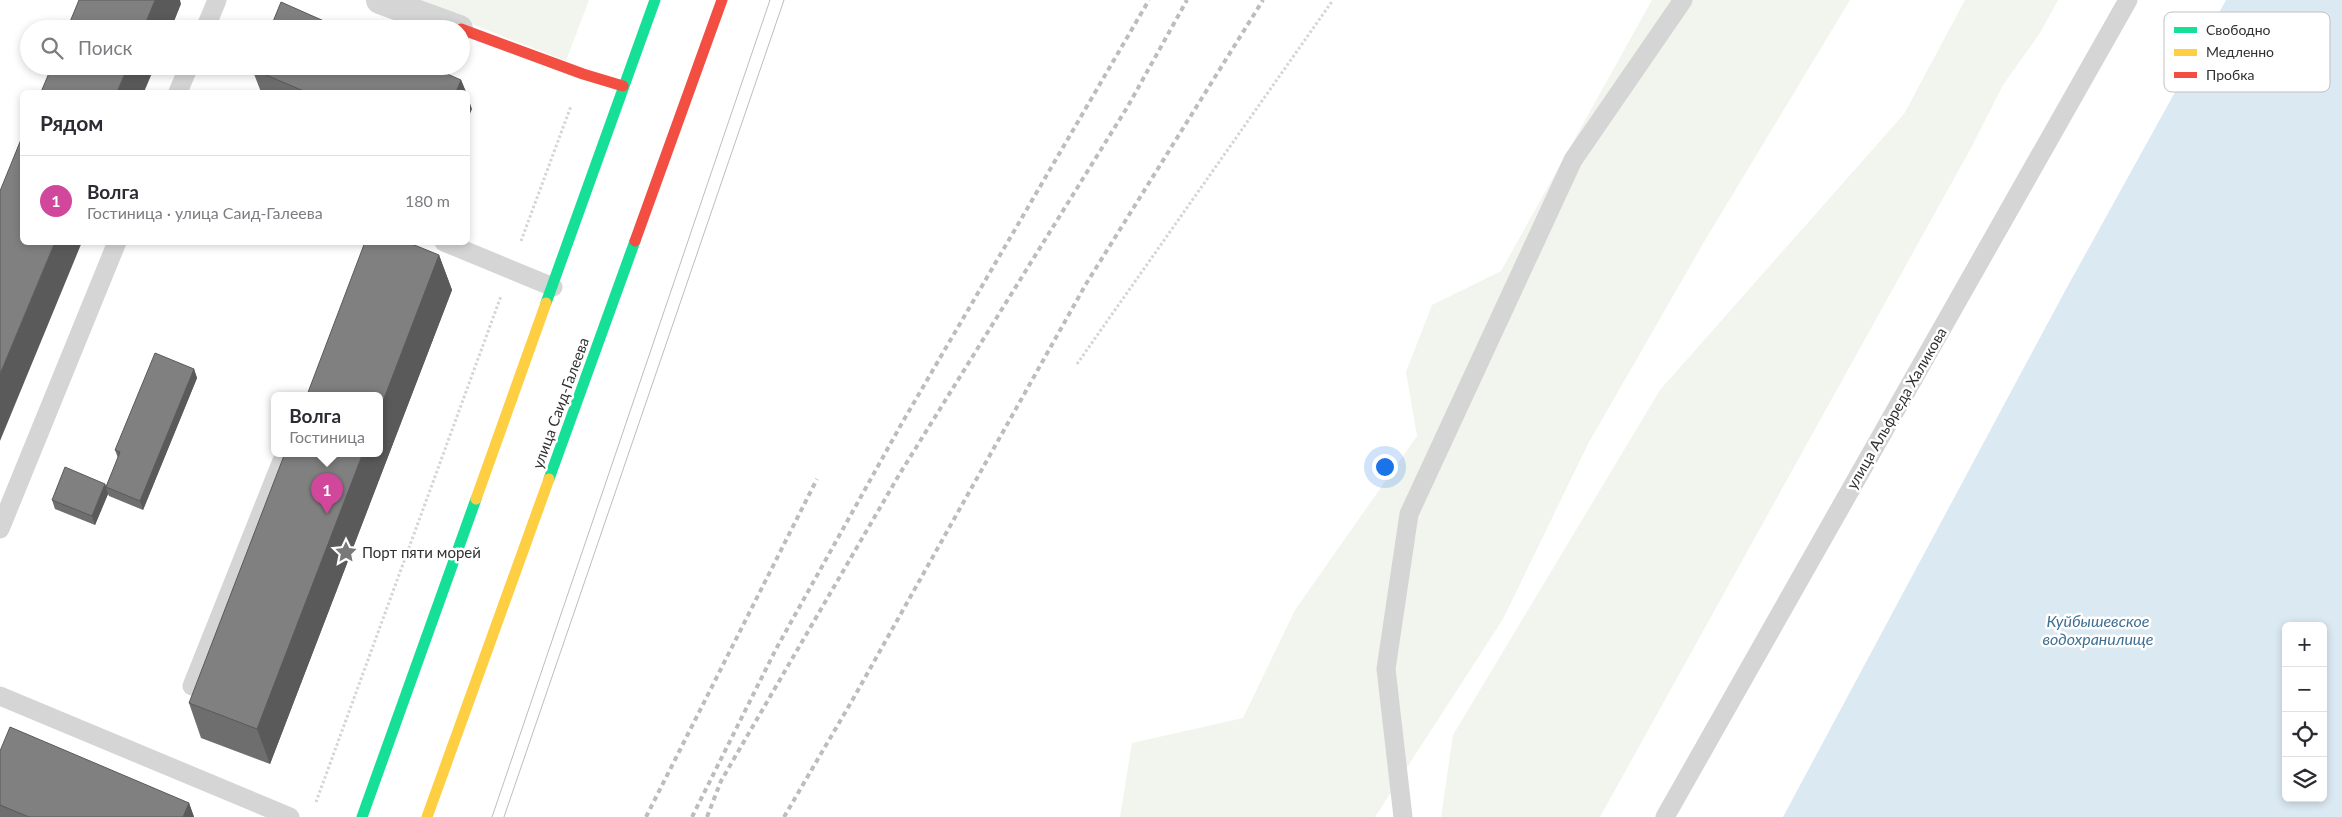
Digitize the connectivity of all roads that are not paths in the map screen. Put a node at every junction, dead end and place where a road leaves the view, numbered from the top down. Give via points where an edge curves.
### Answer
1 (217, 0) edge
2 (380, 0) edge
3 (655, 0) edge
4 (722, 0) edge
5 (1683, 0) edge
6 (2128, 0) edge
7 (209, 20) edge
8 (435, 20) edge
9 (470, 33) edge
10 (185, 75) edge
11 (623, 86) junction
12 (179, 90) edge
13 (116, 245) edge
14 (452, 245) edge
15 (554, 287) junction
16 (283, 457) edge
17 (0, 528) edge
18 (192, 686) dead end
19 (0, 696) edge
20 (290, 817) edge
21 (362, 817) edge
22 (427, 817) edge
23 (1403, 817) edge
24 (1665, 817) edge

1 - 7 lane
2 - 8 street
3 - 11 main road
4 - 22 main road, улица Саид-Галеева
5 - 23 lane via 1573,160 1409,514 1386,669
6 - 24 lane, улица Альфреда Халикова
9 - 11 main road
10 - 12 lane
11 - 15 main road
13 - 17 lane
14 - 15 lane
15 - 21 main road
16 - 18 lane
19 - 20 lane

